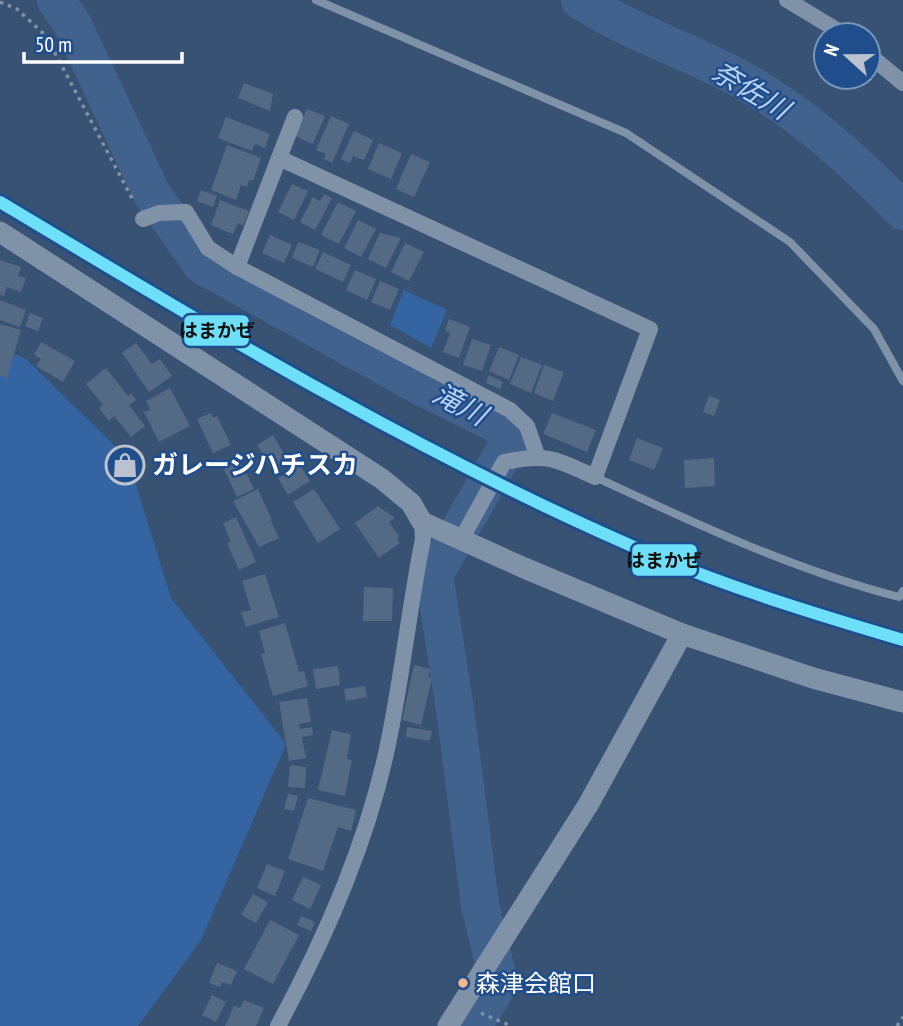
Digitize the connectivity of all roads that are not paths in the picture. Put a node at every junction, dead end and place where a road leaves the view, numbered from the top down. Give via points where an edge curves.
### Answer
1 (316, 0) edge
2 (787, 0) edge
3 (822, 21) edge
4 (882, 66) edge
5 (903, 83) edge
6 (295, 117) dead end
7 (279, 158) junction
8 (143, 219) road end
9 (0, 232) edge
10 (237, 267) junction
11 (903, 381) edge
12 (537, 455) junction
13 (595, 477) junction
14 (422, 522) junction
15 (462, 538) junction
16 (903, 591) edge
17 (682, 634) junction
18 (903, 702) edge
19 (278, 1026) edge
20 (448, 1026) edge

1 - 11 lane via 626,133 790,242 874,329
2 - 3 street
4 - 5 street
6 - 7 street
7 - 10 street
7 - 13 street via 650,329
8 - 10 street via 186,212 208,248
9 - 14 street via 382,480 411,503
10 - 12 street via 510,410 527,426
12 - 13 street
12 - 15 street via 504,461
13 - 16 lane via 846,583 899,597
14 - 15 street
14 - 19 street via 423,539 391,725 363,840
15 - 17 street
17 - 18 street via 813,678
17 - 20 street via 588,804

